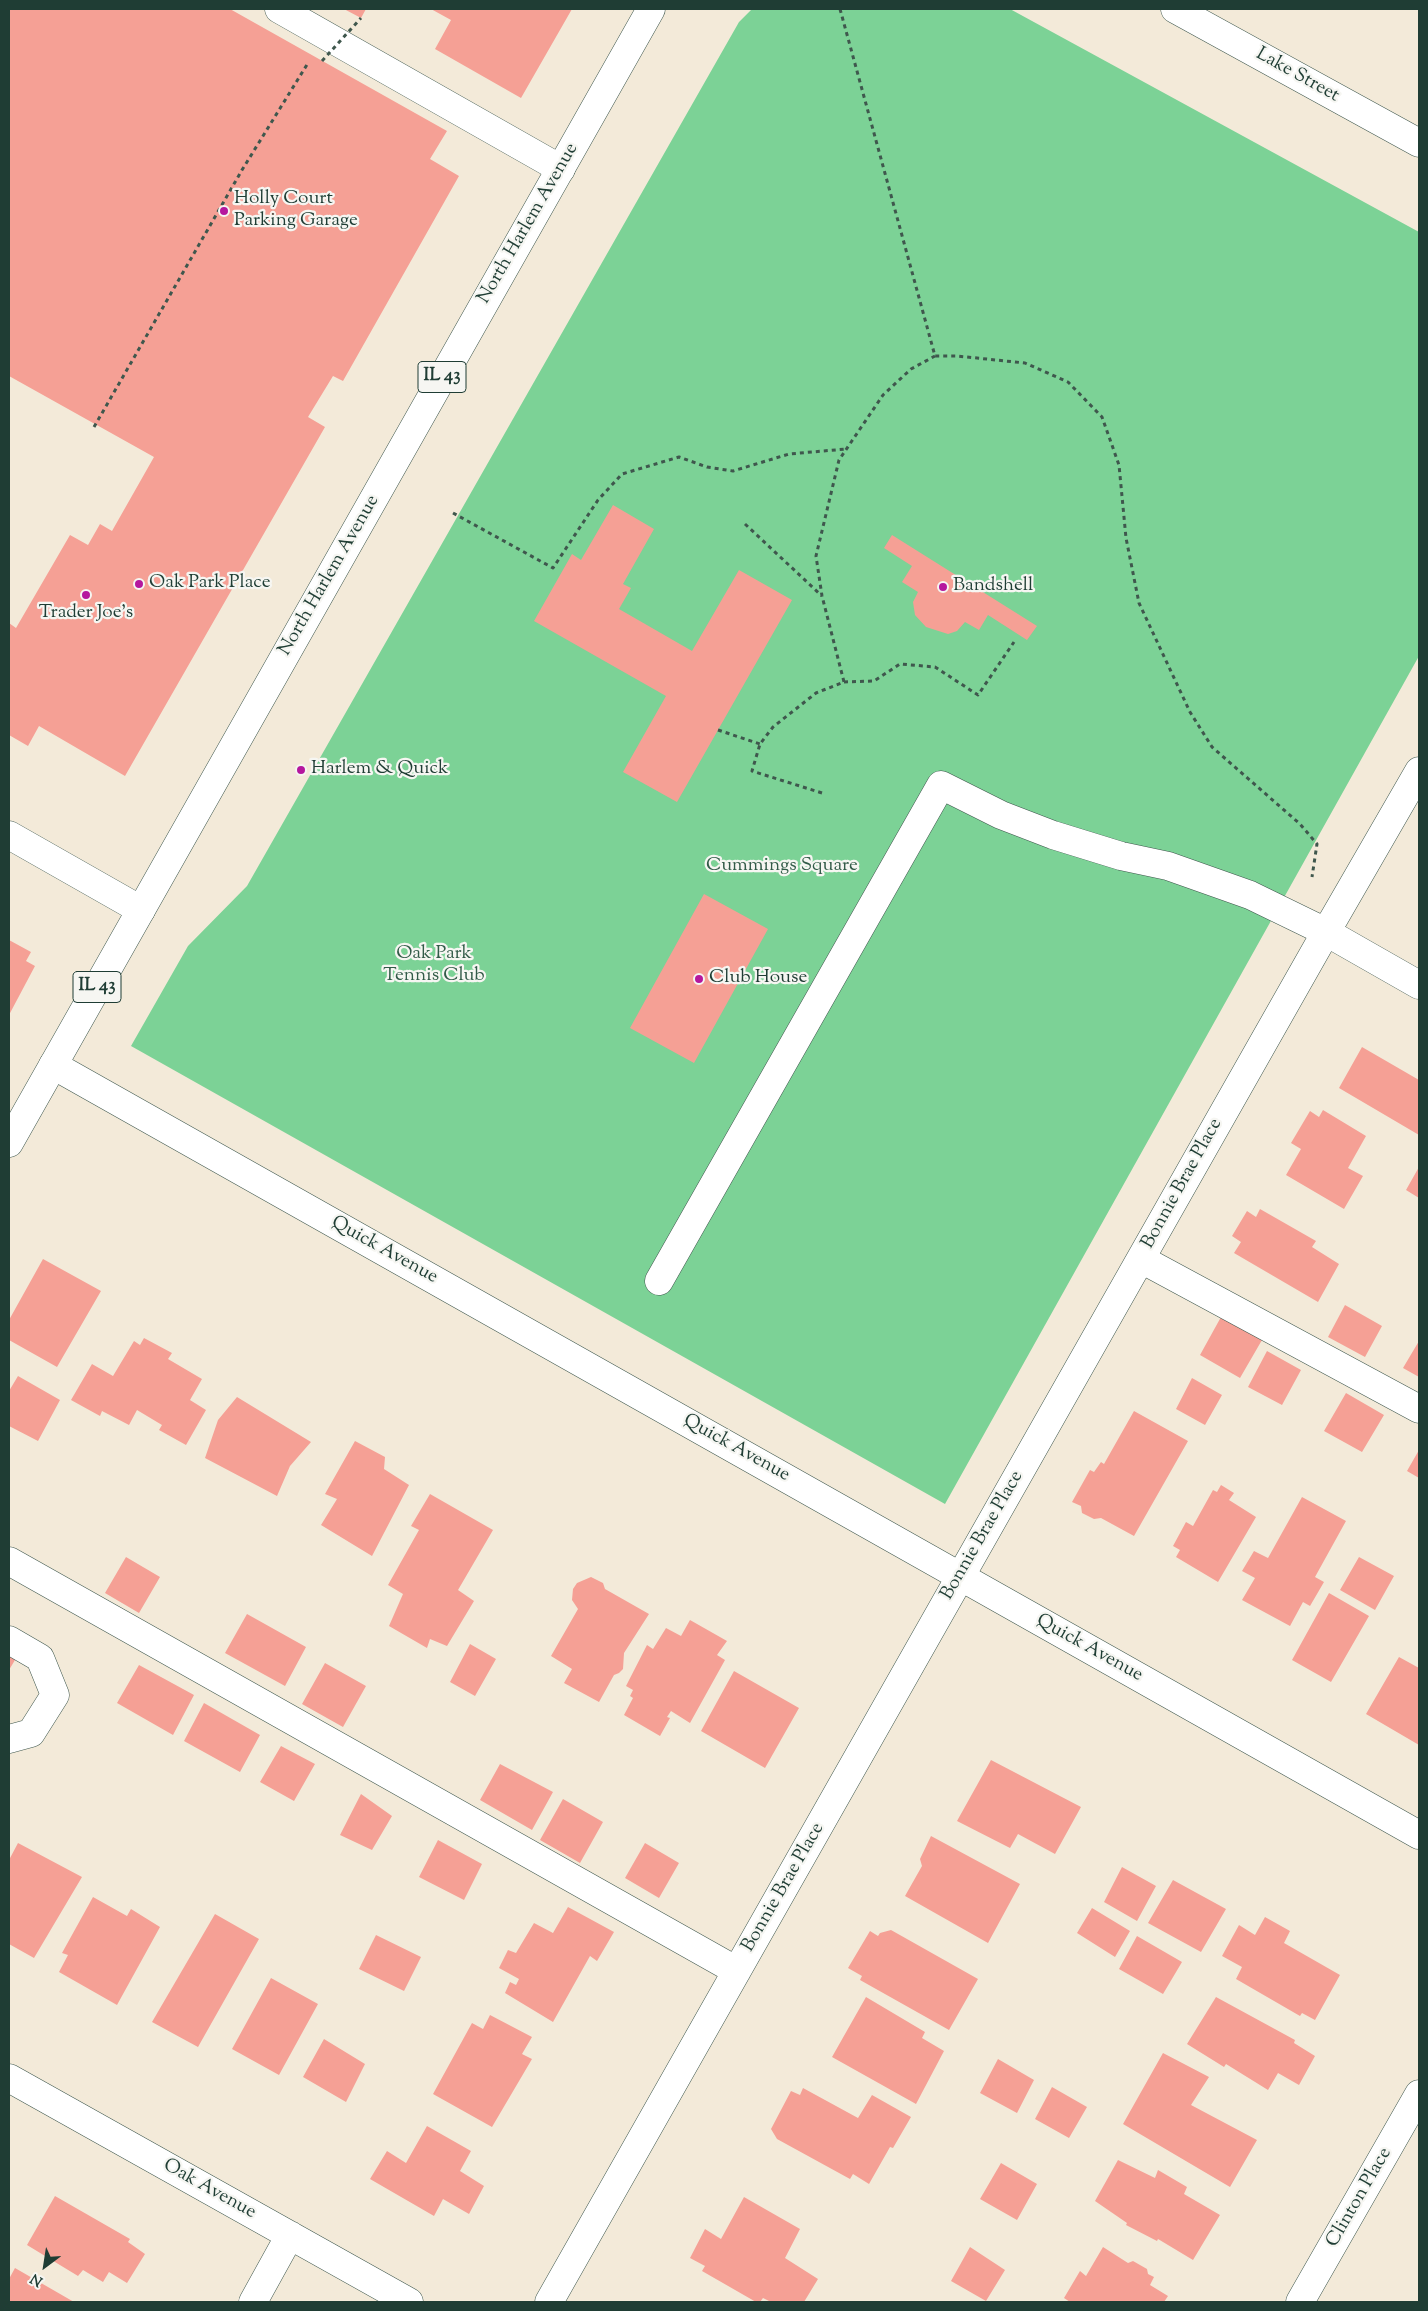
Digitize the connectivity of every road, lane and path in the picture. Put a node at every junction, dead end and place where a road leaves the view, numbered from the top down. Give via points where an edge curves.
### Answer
1 (279, 9) edge
2 (651, 9) edge
3 (840, 9) edge
4 (1175, 9) edge
5 (361, 18) dead end
6 (313, 55) dead end
7 (322, 61) dead end
8 (1419, 143) edge
9 (560, 169) junction
10 (935, 356) junction
11 (94, 427) dead end
12 (846, 449) junction
13 (453, 513) dead end
14 (745, 524) dead end
15 (822, 596) junction
16 (1014, 642) dead end
17 (844, 682) junction
18 (718, 730) dead end
19 (760, 744) junction
20 (1419, 770) edge
21 (822, 793) dead end
22 (9, 835) edge
23 (1312, 877) dead end
24 (141, 910) junction
25 (1326, 932) junction
26 (1419, 985) edge
27 (53, 1065) junction
28 (9, 1143) edge
29 (1141, 1259) junction
30 (659, 1281) dead end
31 (1419, 1409) edge
32 (9, 1561) edge
33 (961, 1576) junction
34 (9, 1640) edge
35 (9, 1739) edge
36 (1419, 1835) edge
37 (737, 1971) junction
38 (9, 2078) edge
39 (1419, 2094) edge
40 (290, 2235) junction
41 (253, 2302) edge
42 (409, 2302) edge
43 (549, 2302) edge
44 (1300, 2302) edge

1 - 9 street
2 - 9 street, North Harlem Avenue / IL 43
3 - 10 path
4 - 8 street, Lake Street
5 - 7 path, bridge
6 - 11 path via 237,178
9 - 24 street, North Harlem Avenue / IL 43
10 - 12 path via 911,369 883,395
10 - 23 path via 1025,363 1068,382 1102,417 1119,465 1126,538 1139,603 1190,712 1212,747 1300,824 1317,844
12 - 13 path via 790,454 732,471 707,467 679,457 622,474 598,500 553,568
12 - 15 path via 839,460 816,556
14 - 15 path
15 - 17 path
16 - 17 path via 978,695 935,667 900,664 874,681
17 - 19 path via 816,693 773,728
18 - 19 path
19 - 21 path via 752,771
20 - 25 street, Bonnie Brae Place
22 - 24 street
24 - 27 street, North Harlem Avenue / IL 43
25 - 26 street
25 - 29 street, Bonnie Brae Place
25 - 30 street via 1205,877 1054,835 1001,814 941,784
27 - 28 street, North Harlem Avenue / IL 43
27 - 33 street, Quick Avenue
29 - 31 street
29 - 33 street, Bonnie Brae Place
32 - 37 street
33 - 36 street, Quick Avenue
33 - 37 street, Bonnie Brae Place
34 - 35 street via 40,1658 55,1695 30,1733
37 - 43 street, Bonnie Brae Place
38 - 40 street, Oak Avenue
39 - 44 street, Clinton Place
40 - 41 street
40 - 42 street, Oak Avenue

